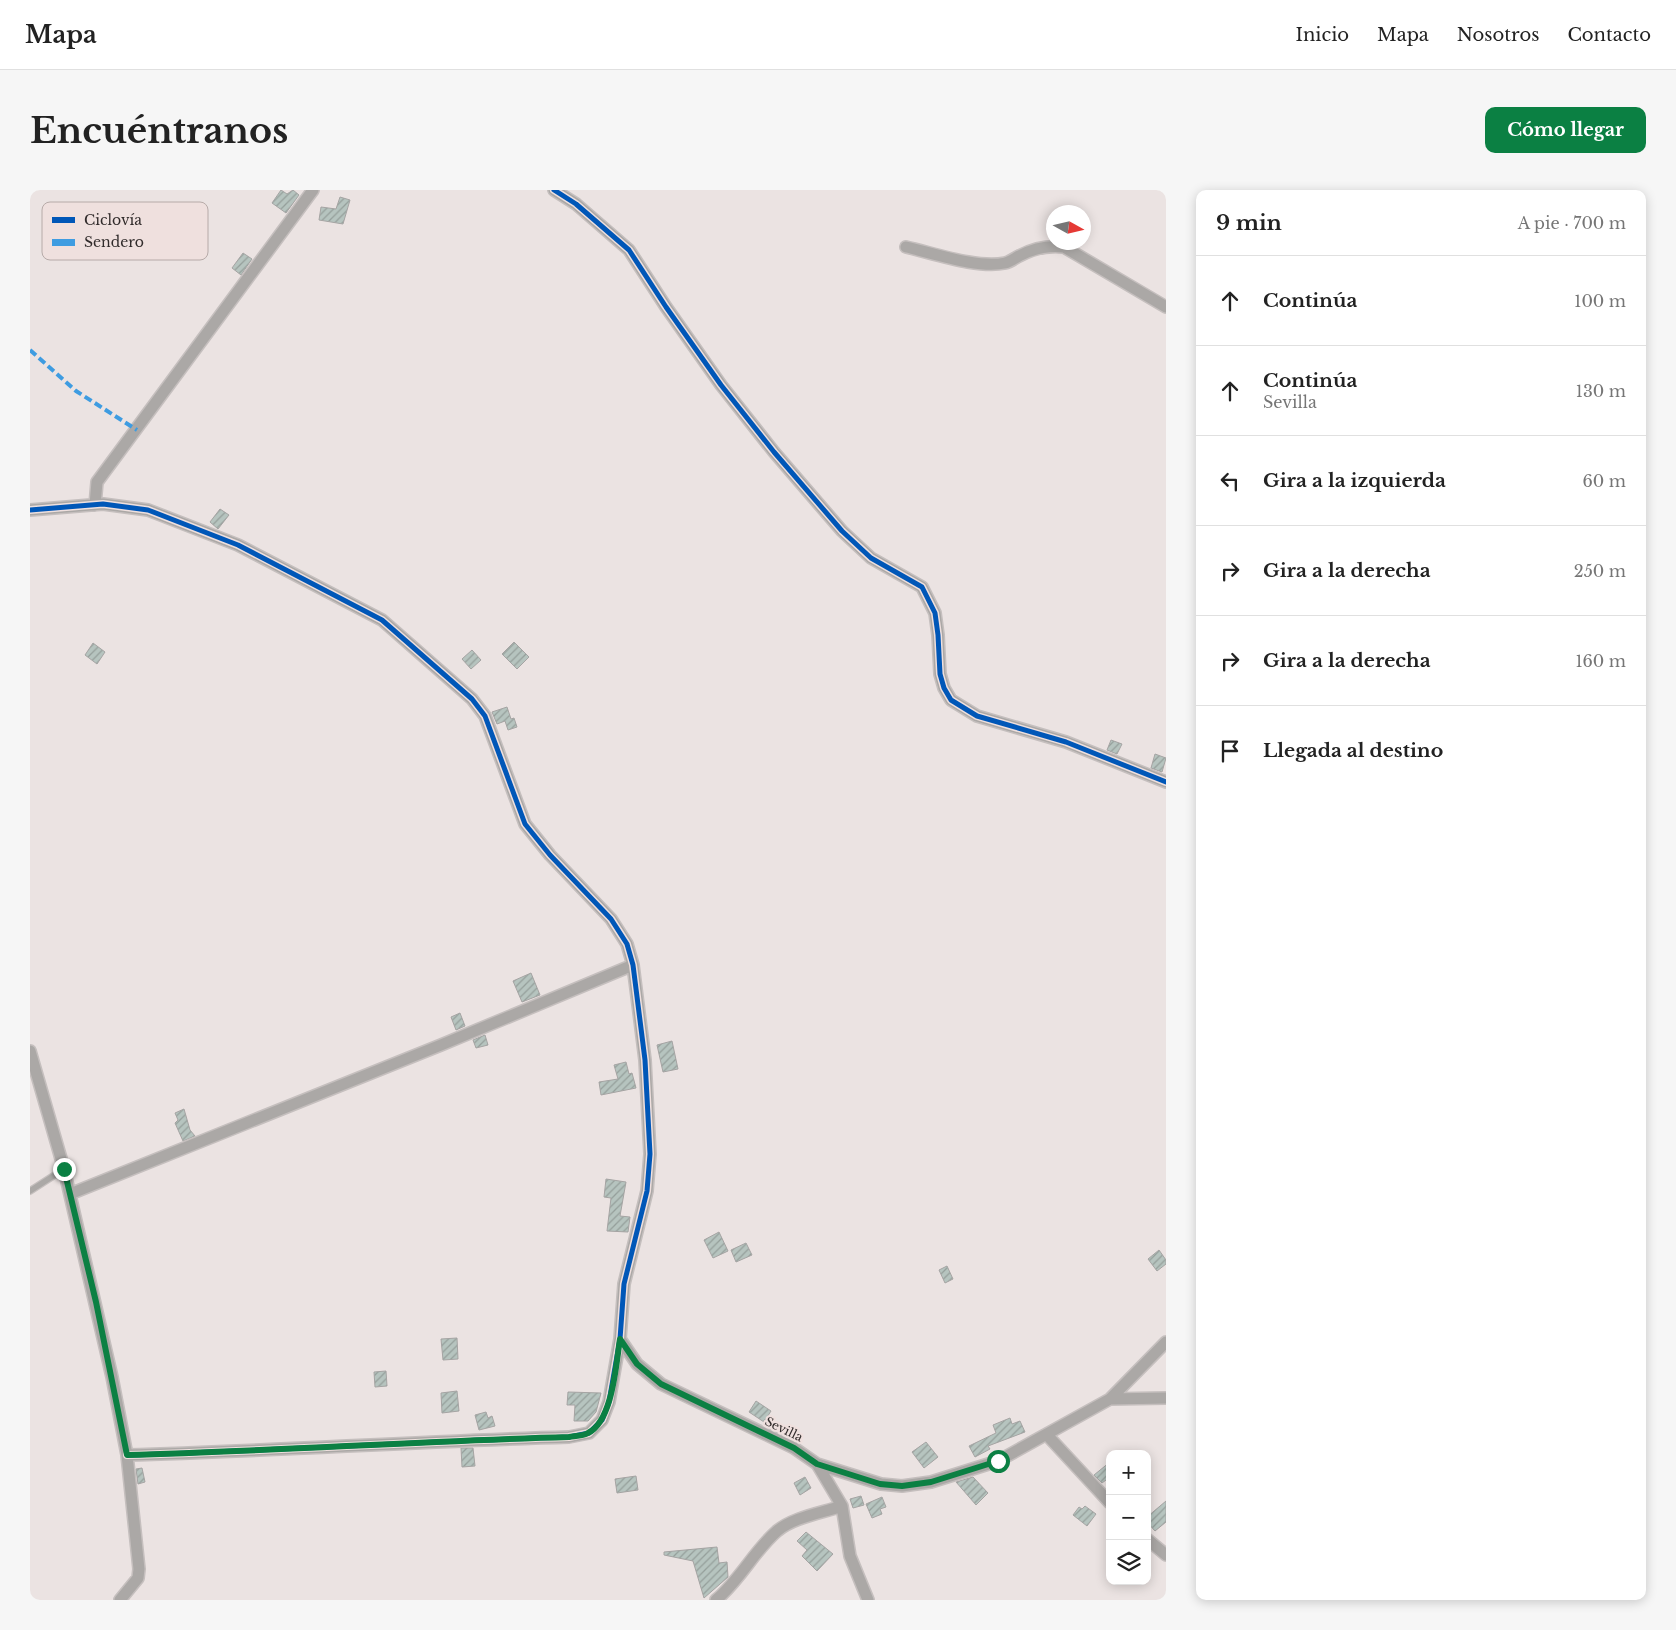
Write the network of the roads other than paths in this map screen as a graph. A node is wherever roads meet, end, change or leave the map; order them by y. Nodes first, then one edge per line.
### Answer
1 (313, 190) edge
2 (554, 190) edge
3 (906, 247) dead end
4 (1166, 307) edge
5 (95, 505) junction
6 (30, 510) edge
7 (1166, 782) edge
8 (633, 965) junction
9 (30, 1051) edge
10 (64, 1169) junction
11 (30, 1191) edge
12 (70, 1194) junction
13 (620, 1339) junction
14 (1166, 1342) edge
15 (1166, 1398) edge
16 (1110, 1399) junction
17 (1047, 1435) junction
18 (127, 1455) junction
19 (817, 1464) junction
20 (1106, 1498) edge
21 (842, 1506) junction
22 (1148, 1540) edge
23 (1166, 1555) edge
24 (120, 1600) edge
25 (716, 1600) edge
26 (868, 1600) edge

1 - 5 street
2 - 7 street
3 - 4 street
5 - 6 street
5 - 8 street
8 - 12 street
8 - 13 street
9 - 10 street
10 - 11 lane
10 - 12 street
12 - 18 street
13 - 18 street
13 - 19 street, Sevilla
14 - 16 street
15 - 16 street
16 - 17 street
17 - 19 street
17 - 20 street
18 - 24 street
19 - 21 street, Sevilla
21 - 25 street
21 - 26 street, Sevilla
22 - 23 street

